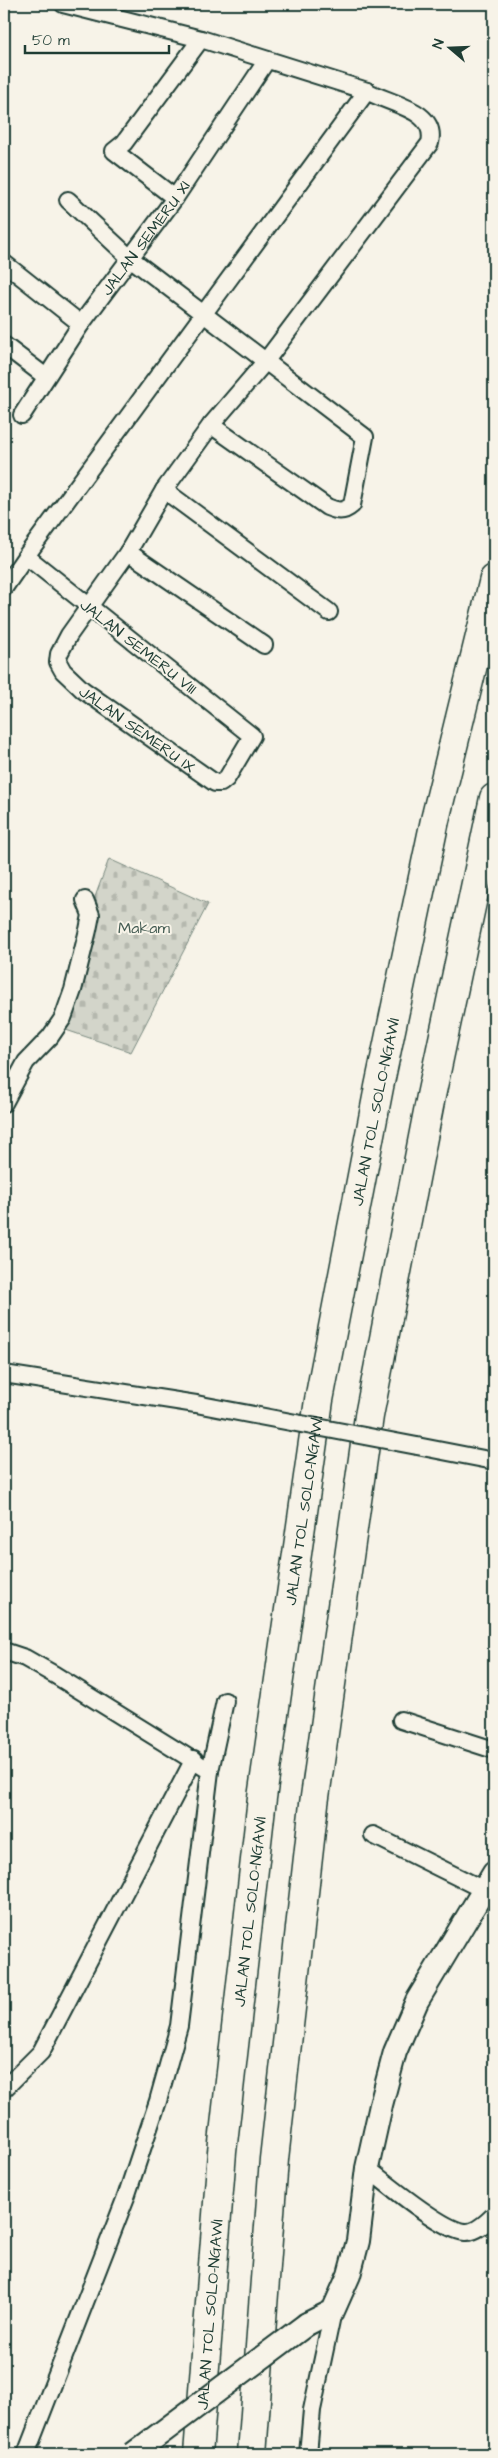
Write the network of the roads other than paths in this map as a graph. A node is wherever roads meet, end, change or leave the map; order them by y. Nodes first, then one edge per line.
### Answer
1 (63, 4) edge
2 (201, 39) junction
3 (268, 60) junction
4 (367, 90) junction
5 (174, 198) junction
6 (68, 200) dead end
7 (130, 258) junction
8 (4, 263) edge
9 (202, 315) junction
10 (81, 324) junction
11 (4, 345) edge
12 (265, 362) junction
13 (46, 377) junction
14 (22, 415) dead end
15 (211, 425) junction
16 (164, 490) junction
17 (128, 552) junction
18 (26, 556) junction
19 (494, 579) edge
20 (4, 588) edge
21 (89, 607) junction
22 (329, 612) dead end
23 (264, 645) dead end
24 (206, 777) joint
25 (494, 798) edge
26 (85, 900) dead end
27 (4, 1102) edge
28 (4, 1374) edge
29 (494, 1461) edge
30 (4, 1651) edge
31 (225, 1701) dead end
32 (401, 1720) dead end
33 (494, 1750) edge
34 (194, 1759) junction
35 (210, 1771) junction
36 (373, 1835) dead end
37 (491, 1885) edge
38 (4, 2089) edge
39 (367, 2168) junction
40 (494, 2215) edge
41 (334, 2311) junction
42 (26, 2454) edge
43 (132, 2454) edge
44 (198, 2454) edge
45 (252, 2454) edge
46 (308, 2454) edge

1 - 2 street
2 - 3 street
2 - 5 street
3 - 4 street
3 - 5 street, JALAN SEMERU XI
4 - 9 street
4 - 12 street
5 - 7 street, JALAN SEMERU XI
6 - 7 street
7 - 9 street
7 - 10 street, JALAN SEMERU XI
8 - 10 street
9 - 12 street
9 - 18 street
10 - 13 street, JALAN SEMERU XI
11 - 13 street
12 - 15 street
12 - 15 street
13 - 14 street, JALAN SEMERU XI
15 - 16 street
16 - 17 street
16 - 22 street
17 - 21 street
17 - 23 street
18 - 20 street
18 - 21 street, JALAN SEMERU VIII
19 - 44 highway, JALAN TOL SOLO–NGAWI
21 - 24 street, JALAN SEMERU IX
21 - 24 street, JALAN SEMERU VIII
25 - 45 highway
26 - 27 street
28 - 29 street, bridge
30 - 34 street
31 - 35 street
32 - 33 street
34 - 35 street
34 - 38 street
35 - 42 street
36 - 37 street
37 - 39 street
39 - 40 street
39 - 41 street
41 - 43 street, bridge
41 - 46 street

